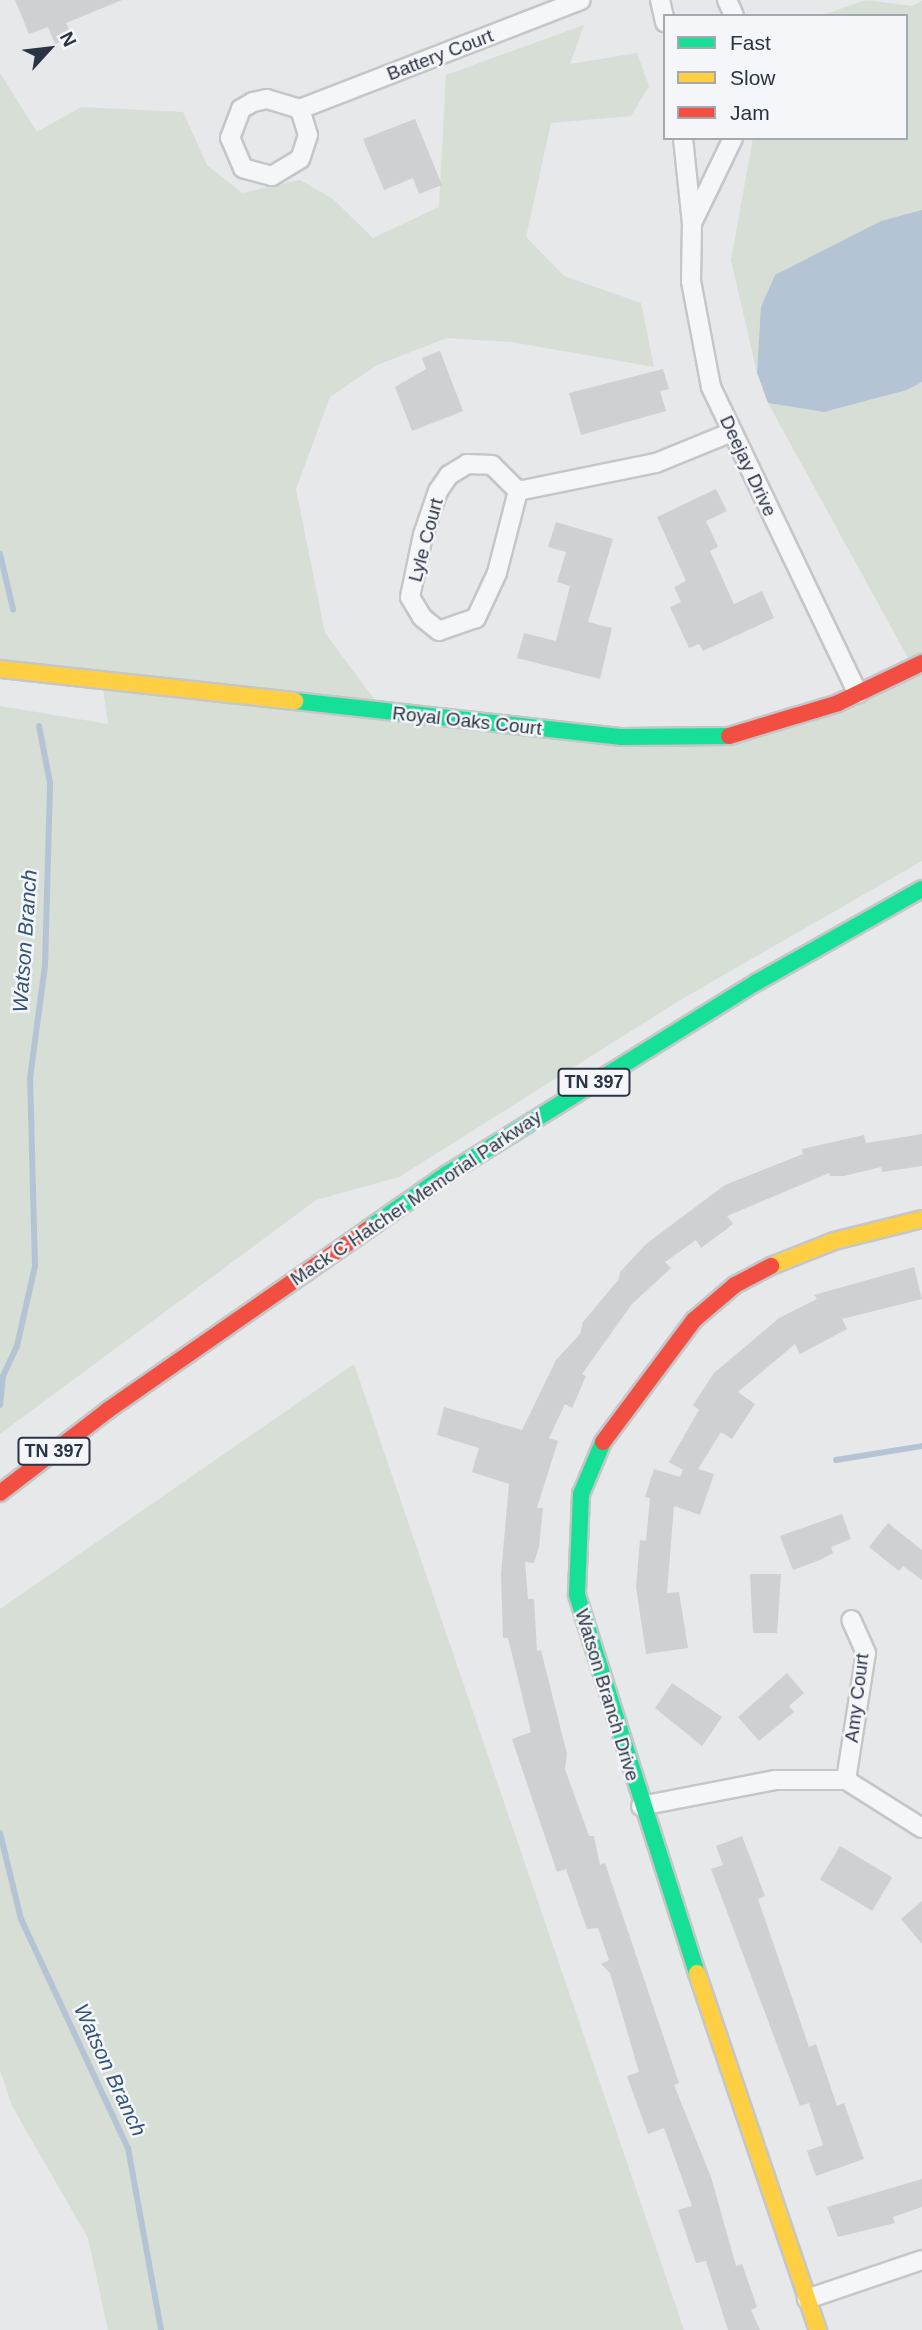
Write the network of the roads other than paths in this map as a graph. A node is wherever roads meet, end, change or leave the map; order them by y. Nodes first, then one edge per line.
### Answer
1 (581, 0) edge
2 (300, 109) junction
3 (683, 140) edge
4 (732, 140) edge
5 (692, 223) junction
6 (732, 432) junction
7 (518, 491) junction
8 (922, 663) edge
9 (0, 669) edge
10 (858, 694) junction
11 (922, 889) edge
12 (922, 1219) edge
13 (0, 1493) edge
14 (851, 1620) dead end
15 (846, 1780) junction
16 (641, 1806) junction
17 (922, 1828) edge
18 (922, 2260) edge
19 (807, 2299) junction
20 (818, 2330) edge

1 - 2 street, Battery Court
2 - 2 street
3 - 5 street, Deejay Drive
4 - 5 street, Deejay Drive
5 - 6 street, Deejay Drive
6 - 7 street
6 - 10 street, Deejay Drive
7 - 7 street, Lyle Court
8 - 10 street, Royal Oaks Court
9 - 10 street, Royal Oaks Court
11 - 13 street, Mack C Hatcher Memorial Parkway / TN 397
12 - 16 street, Watson Branch Drive
14 - 15 street, Amy Court
15 - 16 street
15 - 17 street
16 - 19 street, Watson Branch Drive
18 - 19 street
19 - 20 street, Watson Branch Drive

